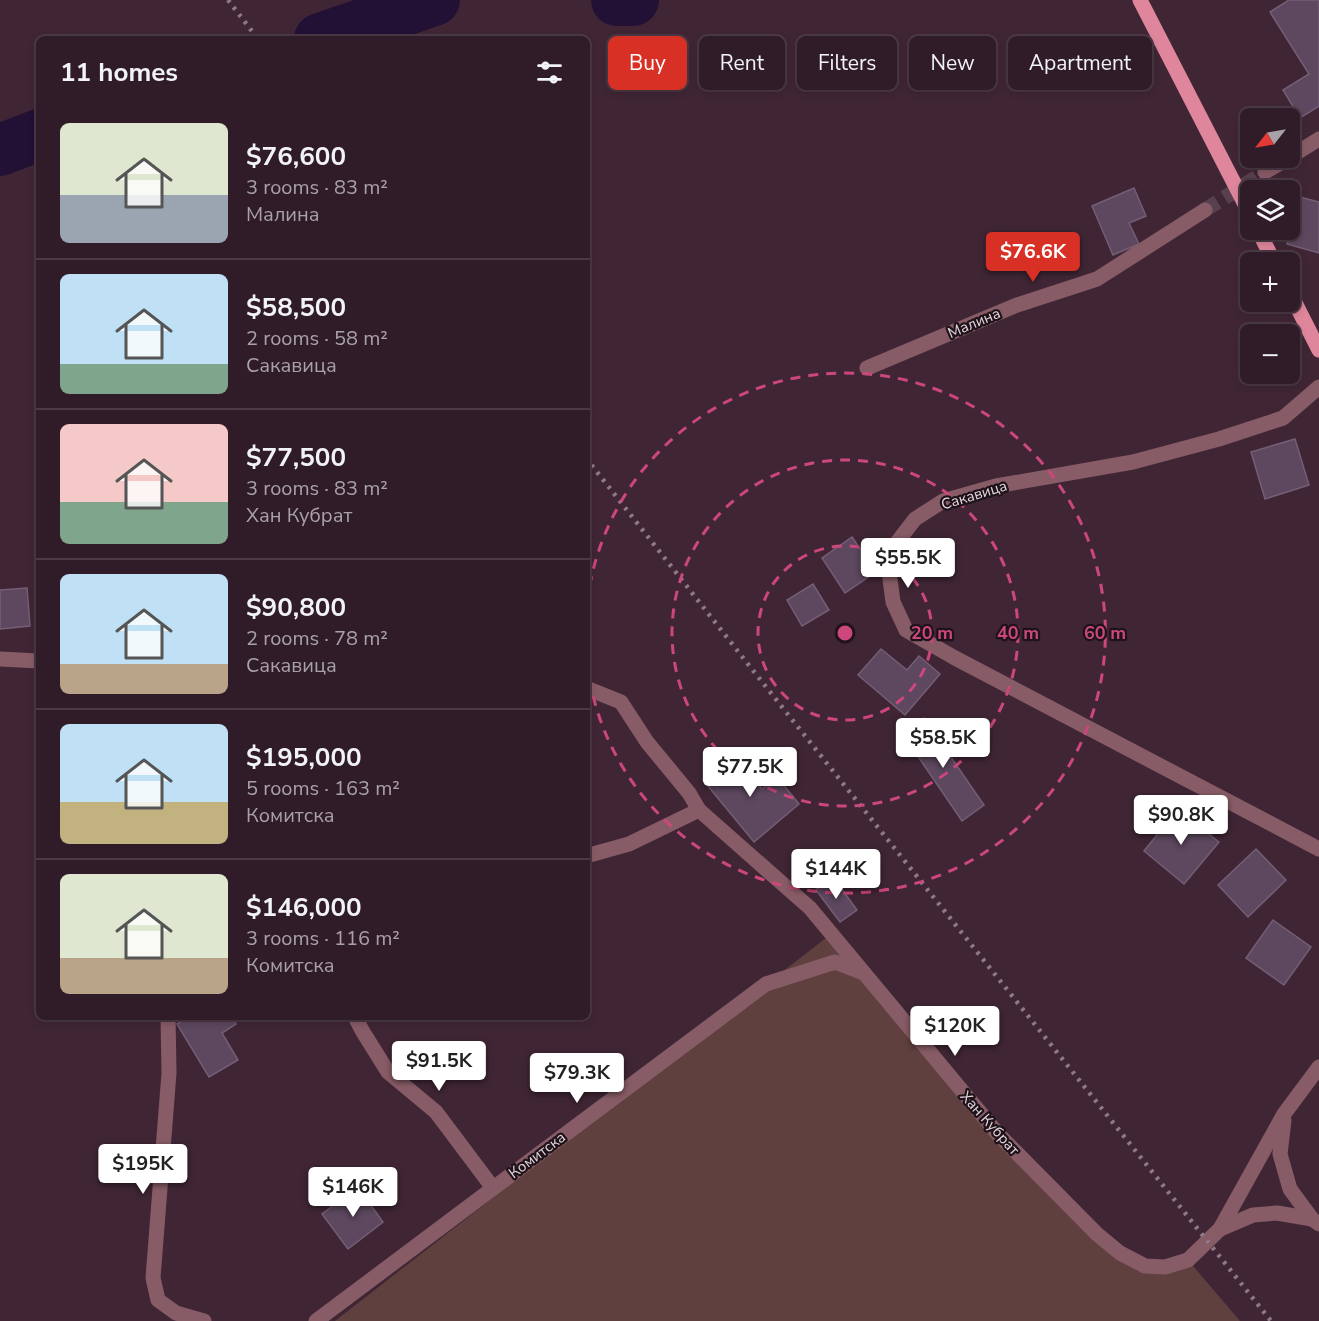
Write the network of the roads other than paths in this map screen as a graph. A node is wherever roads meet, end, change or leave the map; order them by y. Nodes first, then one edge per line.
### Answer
1 (1140, 0) edge
2 (1319, 139) edge
3 (1300, 150) edge
4 (1271, 168) edge
5 (1265, 172) tunnel mouth
6 (1240, 194) edge
7 (1205, 210) tunnel mouth
8 (1300, 312) edge
9 (1319, 350) edge
10 (867, 368) dead end
11 (1319, 387) edge
12 (0, 659) edge
13 (36, 661) edge
14 (590, 690) edge
15 (699, 810) junction
16 (1319, 849) edge
17 (590, 855) edge
18 (861, 972) junction
19 (168, 1020) edge
20 (357, 1020) edge
21 (1319, 1066) edge
22 (1284, 1114) junction
23 (493, 1188) junction
24 (1316, 1221) edge
25 (1221, 1229) junction
26 (204, 1321) edge
27 (316, 1321) edge

1 - 6 main road
2 - 3 street
4 - 5 street
7 - 10 street, Малина
8 - 9 main road
11 - 16 street, Сакавица
12 - 13 street
14 - 15 street, Хан Кубрат
15 - 17 street
15 - 18 street, Хан Кубрат
18 - 23 street, Комитска
18 - 25 street, Хан Кубрат
19 - 26 street
20 - 23 street
21 - 22 street, Хан Кубрат
22 - 24 street
22 - 25 street, Хан Кубрат
23 - 27 street, Комитска
24 - 25 street

